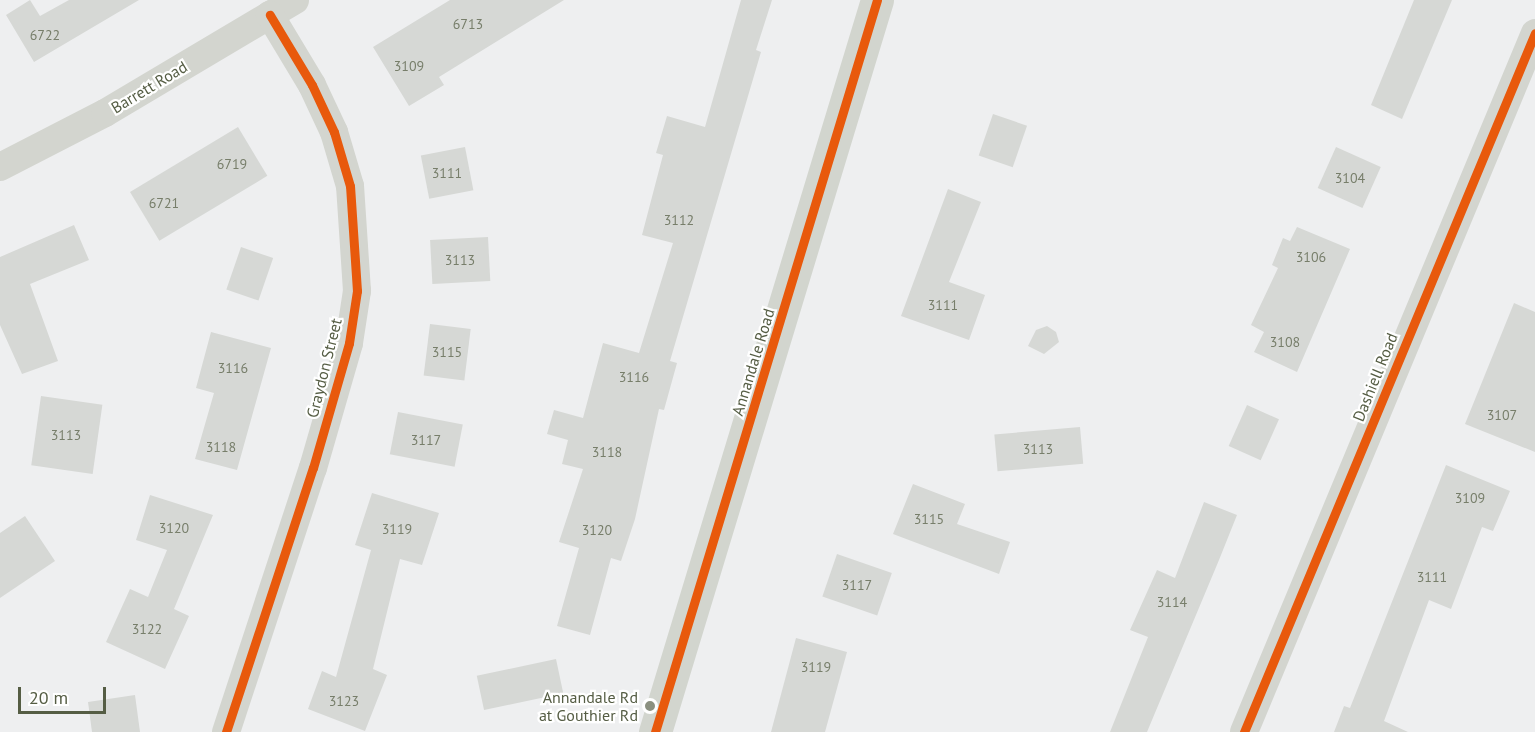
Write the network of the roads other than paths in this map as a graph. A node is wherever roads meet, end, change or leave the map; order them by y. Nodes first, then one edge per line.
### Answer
1 (295, 0) edge
2 (877, 0) edge
3 (270, 15) junction
4 (1535, 33) edge
5 (0, 167) edge
6 (226, 732) edge
7 (655, 732) edge
8 (1244, 732) edge

1 - 3 street, Barrett Road
2 - 7 main road, Annandale Road
3 - 5 street, Barrett Road
3 - 6 street, Graydon Street
4 - 8 street, Dashiell Road

